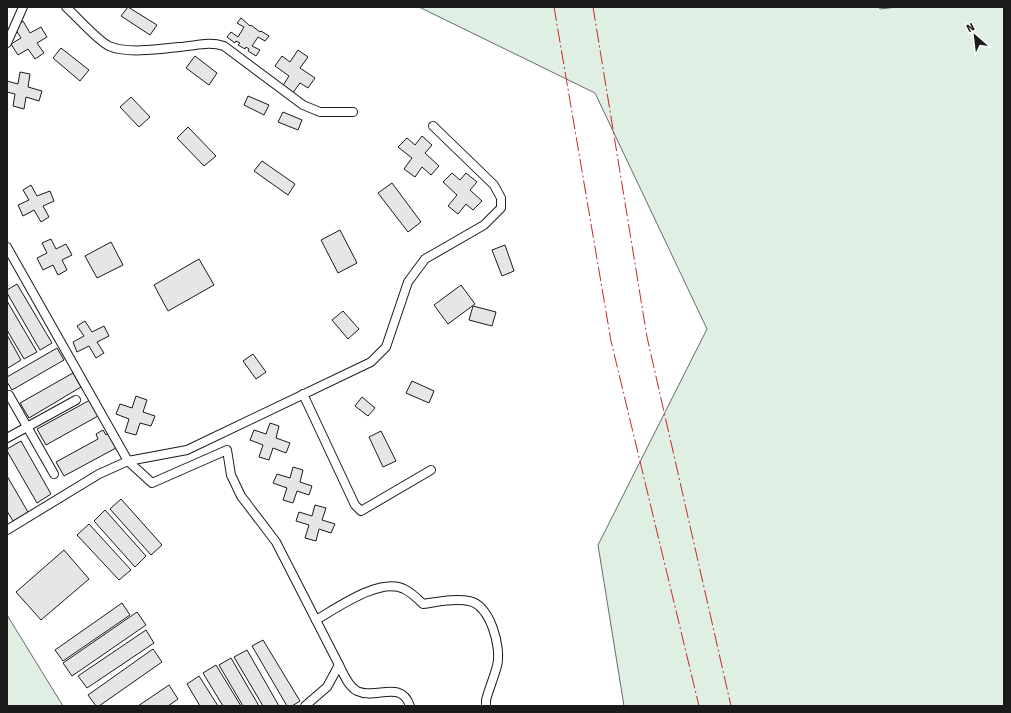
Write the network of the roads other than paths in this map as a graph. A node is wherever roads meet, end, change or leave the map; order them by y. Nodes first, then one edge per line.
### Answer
1 (23, 7) edge
2 (66, 7) edge
3 (7, 43) edge
4 (353, 112) dead end
5 (433, 126) dead end
6 (7, 247) edge
7 (303, 394) junction
8 (10, 395) dead end
9 (76, 400) dead end
10 (28, 426) junction
11 (7, 438) edge
12 (128, 461) junction
13 (431, 470) dead end
14 (54, 474) dead end
15 (7, 530) edge
16 (316, 620) junction
17 (339, 665) junction
18 (305, 706) edge
19 (410, 706) edge
20 (486, 706) edge

1 - 3 street
2 - 4 street
5 - 7 street
6 - 12 street
7 - 12 street
7 - 13 street
8 - 10 street
9 - 10 street
10 - 11 street
10 - 14 street
12 - 15 street
12 - 16 street
16 - 17 street
16 - 20 street
17 - 18 street
17 - 19 street

